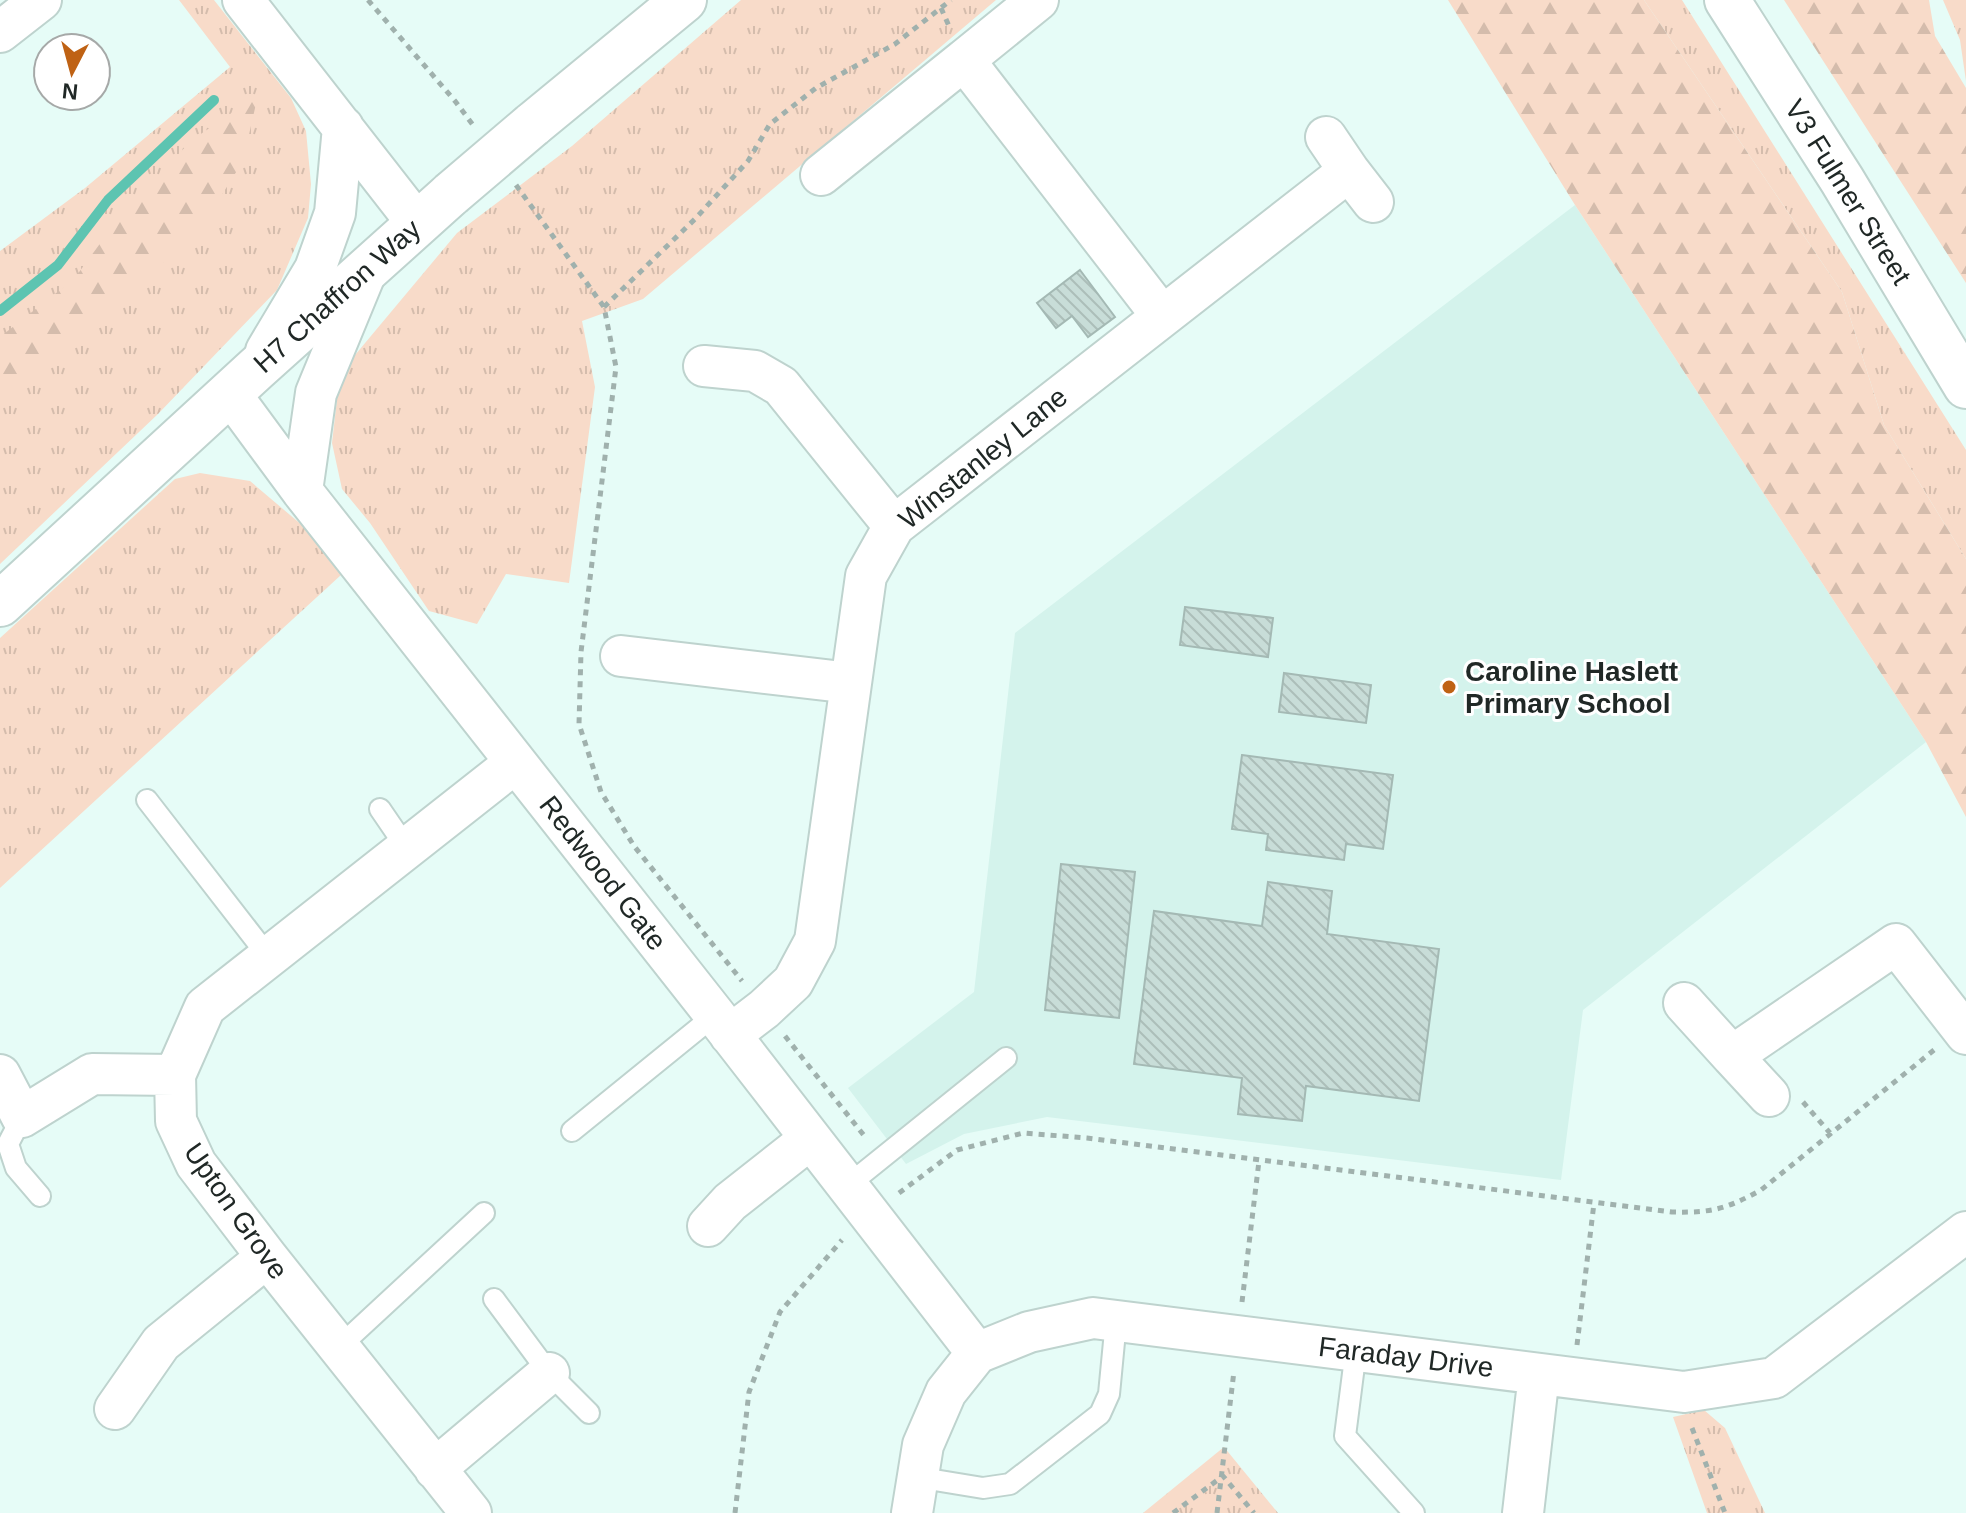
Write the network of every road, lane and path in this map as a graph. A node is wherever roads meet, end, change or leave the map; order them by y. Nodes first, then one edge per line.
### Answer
1 (41, 0) edge
2 (243, 0) edge
3 (684, 0) edge
4 (951, 0) edge
5 (1038, 0) edge
6 (1727, 0) edge
7 (0, 32) edge
8 (964, 60) junction
9 (343, 127) junction
10 (1326, 137) dead end
11 (821, 175) dead end
12 (417, 223) junction
13 (368, 267) junction
14 (1162, 316) junction
15 (704, 366) dead end
16 (243, 380) junction
17 (1966, 386) edge
18 (302, 491) junction
19 (894, 526) junction
20 (0, 604) edge
21 (621, 656) dead end
22 (851, 683) junction
23 (515, 763) junction
24 (147, 800) dead end
25 (380, 809) dead end
26 (406, 847) junction
27 (268, 956) junction
28 (1684, 1003) dead end
29 (764, 1009) junction
30 (722, 1025) junction
31 (1963, 1031) edge
32 (1732, 1056) junction
33 (1006, 1058) dead end
34 (0, 1075) edge
35 (175, 1075) junction
36 (1769, 1096) dead end
37 (22, 1117) junction
38 (572, 1131) dead end
39 (810, 1139) junction
40 (882, 1158) junction
41 (1259, 1161) junction
42 (905, 1188) junction
43 (40, 1196) dead end
44 (859, 1201) junction
45 (1594, 1203) junction
46 (484, 1213) dead end
47 (708, 1226) dead end
48 (1966, 1232) edge
49 (267, 1257) junction
50 (494, 1299) dead end
51 (1116, 1321) junction
52 (1238, 1337) junction
53 (338, 1348) junction
54 (1356, 1350) junction
55 (977, 1353) junction
56 (549, 1373) junction
57 (1556, 1376) junction
58 (1684, 1392) junction
59 (115, 1409) dead end
60 (589, 1413) dead end
61 (435, 1469) junction
62 (1223, 1476) junction
63 (914, 1495) edge
64 (471, 1513) edge
65 (735, 1513) edge
66 (1173, 1513) edge
67 (1217, 1513) edge
68 (1254, 1513) edge
69 (1414, 1513) edge
70 (1523, 1513) edge
71 (1725, 1513) edge

1 - 7 street
2 - 9 street
3 - 12 street, H7 Chaffron Way, bridge
4 - 29 path
5 - 8 street
6 - 17 street, V3 Fulmer Street
8 - 11 street
8 - 14 street
9 - 12 street
9 - 16 street
10 - 14 street, Winstanley Lane
12 - 13 street, H7 Chaffron Way
13 - 16 street, H7 Chaffron Way
13 - 18 street
14 - 19 street, Winstanley Lane
15 - 19 street
16 - 18 street, Redwood Gate
16 - 20 street, H7 Chaffron Way
18 - 23 street, Redwood Gate
19 - 22 street, Winstanley Lane
21 - 22 street
22 - 29 street, Winstanley Lane
23 - 26 street, Upton Grove
23 - 30 street, Redwood Gate
24 - 27 lane
25 - 26 lane
26 - 27 street, Upton Grove
27 - 35 street, Upton Grove
28 - 32 street
29 - 30 street, Winstanley Lane
29 - 40 path
30 - 38 lane
30 - 39 street, Redwood Gate
31 - 32 street
31 - 45 path
32 - 36 street
33 - 40 lane
34 - 37 street
35 - 37 street
35 - 49 street, Upton Grove
37 - 43 lane
39 - 44 street, Redwood Gate
39 - 47 street
40 - 42 path
40 - 44 lane
41 - 42 path
41 - 45 path
41 - 52 path
42 - 44 path
44 - 55 street, Redwood Gate
44 - 65 path
45 - 57 path
46 - 53 lane
48 - 58 street, Faraday Drive
49 - 53 street, Upton Grove
49 - 59 street
50 - 56 lane
51 - 52 street, Faraday Drive
51 - 55 street, Faraday Drive
51 - 63 lane
52 - 54 street, Faraday Drive
52 - 62 path
53 - 61 street, Upton Grove
54 - 57 street, Faraday Drive
54 - 69 lane
55 - 63 street, Faraday Drive
56 - 60 lane
56 - 61 street
57 - 58 street, Faraday Drive
57 - 70 street
58 - 71 path
61 - 64 street, Upton Grove
62 - 66 path
62 - 67 path
62 - 68 path

